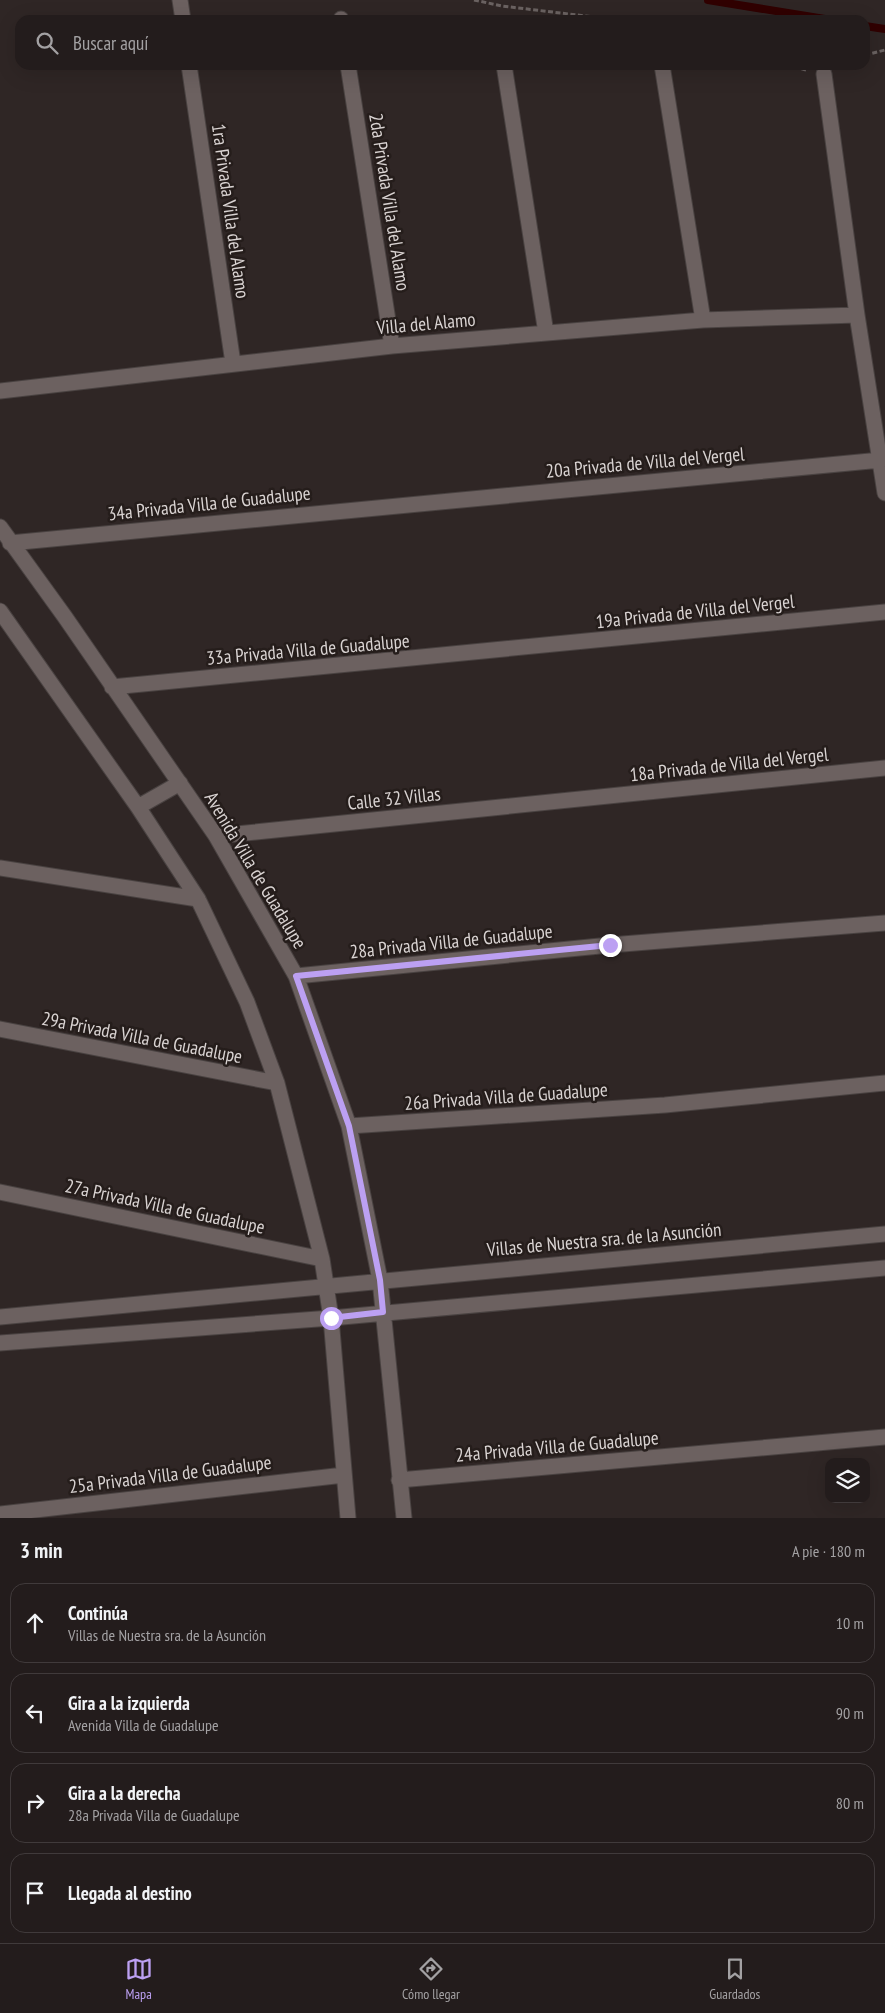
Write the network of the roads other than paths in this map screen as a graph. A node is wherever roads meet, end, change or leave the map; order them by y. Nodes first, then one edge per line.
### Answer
1 (180, 0) edge
2 (182, 15) edge
3 (190, 70) edge
4 (349, 70) edge
5 (505, 70) edge
6 (663, 70) edge
7 (824, 74) dead end
8 (857, 315) junction
9 (703, 320) junction
10 (546, 333) junction
11 (392, 346) junction
12 (233, 363) junction
13 (0, 391) edge
14 (881, 460) junction
15 (885, 494) edge
16 (412, 503) joint
17 (0, 527) edge
18 (10, 543) junction
19 (0, 611) edge
20 (885, 612) edge
21 (508, 650) joint
22 (112, 687) junction
23 (885, 768) edge
24 (180, 783) junction
25 (576, 800) joint
26 (138, 807) junction
27 (216, 836) junction
28 (0, 868) edge
29 (198, 899) junction
30 (885, 924) edge
31 (296, 976) junction
32 (0, 1029) edge
33 (277, 1083) junction
34 (885, 1083) edge
35 (349, 1126) junction
36 (0, 1192) edge
37 (885, 1234) edge
38 (322, 1259) junction
39 (885, 1268) edge
40 (380, 1280) junction
41 (327, 1287) junction
42 (383, 1312) junction
43 (0, 1317) edge
44 (331, 1318) junction
45 (0, 1343) edge
46 (885, 1437) edge
47 (344, 1475) junction
48 (400, 1480) junction
49 (0, 1514) edge
50 (348, 1518) edge
51 (404, 1518) edge

1 - 2 street
3 - 12 street, 1ra Privada Villa del Alamo
4 - 11 street, 2da Privada Villa del Alamo
5 - 10 street
6 - 9 street
7 - 8 street
8 - 9 street, Villa del Alamo
8 - 14 street
9 - 10 street, Villa del Alamo
10 - 11 street, Villa del Alamo
11 - 12 street, Villa del Alamo
12 - 13 street, Villa del Alamo
14 - 15 street
14 - 16 street, 20a Privada de Villa del Vergel
16 - 18 street, 34a Privada Villa de Guadalupe
17 - 18 street, Avenida Villa de Guadalupe
18 - 22 street, Avenida Villa de Guadalupe
19 - 26 street
20 - 21 street, 19a Privada de Villa del Vergel
21 - 22 street, 33a Privada Villa de Guadalupe
22 - 24 street, Avenida Villa de Guadalupe
23 - 25 street, 18a Privada de Villa del Vergel
24 - 26 street
24 - 27 street, Avenida Villa de Guadalupe
25 - 27 street, Calle 32 Villas
26 - 29 street
27 - 31 street, Avenida Villa de Guadalupe
28 - 29 street
29 - 33 street
30 - 31 street, 28a Privada Villa de Guadalupe
31 - 35 street, Avenida Villa de Guadalupe
32 - 33 street, 29a Privada Villa de Guadalupe
33 - 38 street
34 - 35 street, 26a Privada Villa de Guadalupe
35 - 40 street, Avenida Villa de Guadalupe
36 - 38 street, 27a Privada Villa de Guadalupe
37 - 40 street, Villas de Nuestra sra. de la Asunción
38 - 41 street
39 - 42 street
40 - 41 street, Villas de Nuestra sra. de la Asunción
40 - 42 street, Avenida Villa de Guadalupe
41 - 43 street, Villas de Nuestra sra. de la Asunción
41 - 44 street
42 - 44 street
42 - 48 street, Avenida Villa de Guadalupe
44 - 45 street
44 - 47 street
46 - 48 street, 24a Privada Villa de Guadalupe
47 - 49 street, 25a Privada Villa de Guadalupe
47 - 50 street
48 - 51 street, Avenida Villa de Guadalupe

